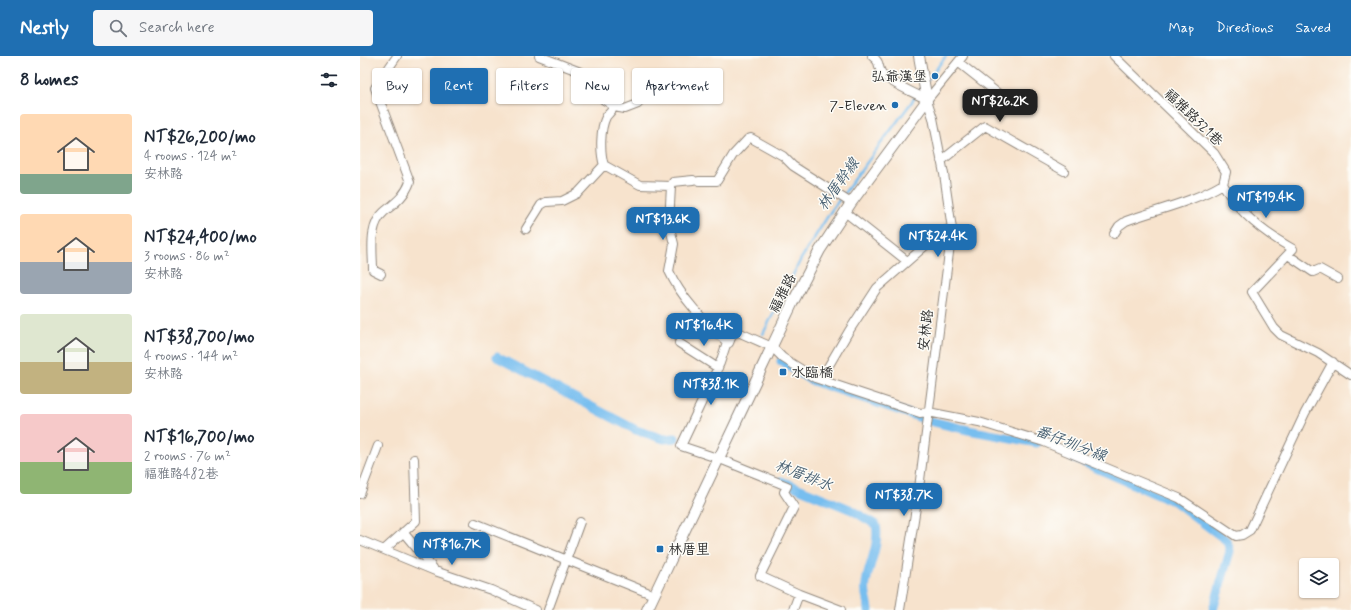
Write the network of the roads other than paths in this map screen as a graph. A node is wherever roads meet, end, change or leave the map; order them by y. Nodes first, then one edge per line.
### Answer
1 (397, 56) edge
2 (539, 56) edge
3 (872, 56) edge
4 (919, 56) edge
5 (1114, 56) edge
6 (960, 59) edge
7 (925, 96) junction
8 (1005, 99) dead end
9 (638, 104) dead end
10 (614, 107) junction
11 (941, 161) junction
12 (604, 165) junction
13 (1064, 171) dead end
14 (1224, 184) junction
15 (671, 186) junction
16 (849, 201) junction
17 (845, 212) junction
18 (526, 229) dead end
19 (952, 229) junction
20 (1114, 234) dead end
21 (1288, 255) junction
22 (907, 261) junction
23 (381, 274) dead end
24 (1338, 279) dead end
25 (727, 342) junction
26 (679, 343) dead end
27 (772, 347) junction
28 (1333, 362) junction
29 (718, 368) junction
30 (1351, 375) edge
31 (822, 380) junction
32 (928, 414) junction
33 (378, 446) dead end
34 (414, 459) dead end
35 (720, 459) junction
36 (360, 494) edge
37 (580, 522) dead end
38 (474, 524) dead end
39 (403, 532) junction
40 (360, 540) edge
41 (385, 549) junction
42 (566, 559) junction
43 (435, 571) junction
44 (799, 594) junction
45 (654, 595) junction
46 (536, 610) edge
47 (548, 610) edge
48 (647, 610) edge
49 (793, 610) edge
50 (841, 610) edge
51 (900, 610) edge

1 - 23 street
2 - 10 street
3 - 7 street
4 - 7 main road, 安林路
5 - 14 street, 福雅路321巷
6 - 7 street, 福雅路
6 - 8 street
7 - 11 street, 安林路
7 - 16 main road, 福雅路
9 - 10 street
10 - 12 street
11 - 13 street
11 - 19 street, 安林路
12 - 15 street
12 - 18 street
14 - 20 street
14 - 21 street, 福雅路321巷
15 - 16 street
15 - 25 street
16 - 17 main road, 福雅路
17 - 22 street
17 - 27 main road, 福雅路
19 - 22 street
19 - 32 street, 安林路
21 - 24 street
21 - 28 street
22 - 31 street
25 - 27 street
25 - 29 street
26 - 29 street
27 - 31 street
27 - 35 main road, 福雅路
28 - 30 street
28 - 32 street
29 - 35 street
31 - 32 street
32 - 51 street, 安林路
33 - 36 street
34 - 39 street
35 - 44 street
35 - 45 main road, 福雅路
37 - 42 street
38 - 42 street
39 - 41 street
39 - 43 street
40 - 41 street
41 - 43 street
42 - 45 street
42 - 47 street
43 - 46 street
44 - 49 street
44 - 50 street
45 - 48 main road, 福雅路

